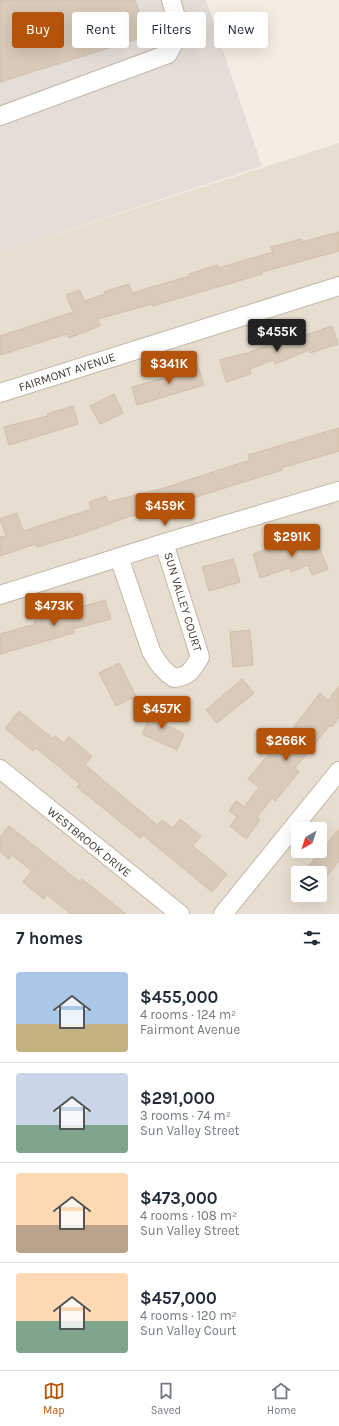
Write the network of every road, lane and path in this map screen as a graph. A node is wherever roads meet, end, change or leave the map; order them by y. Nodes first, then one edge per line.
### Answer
1 (171, 0) edge
2 (0, 116) edge
3 (339, 286) edge
4 (0, 393) edge
5 (339, 491) edge
6 (164, 543) junction
7 (119, 557) junction
8 (0, 595) edge
9 (0, 769) edge
10 (339, 772) edge
11 (180, 914) edge
12 (223, 914) edge

1 - 2 street
3 - 4 street, FAIRMONT AVENUE
5 - 6 street
6 - 7 street
6 - 7 street, SUN VALLEY COURT
7 - 8 street
9 - 11 street, WESTBROOK DRIVE
10 - 12 street

